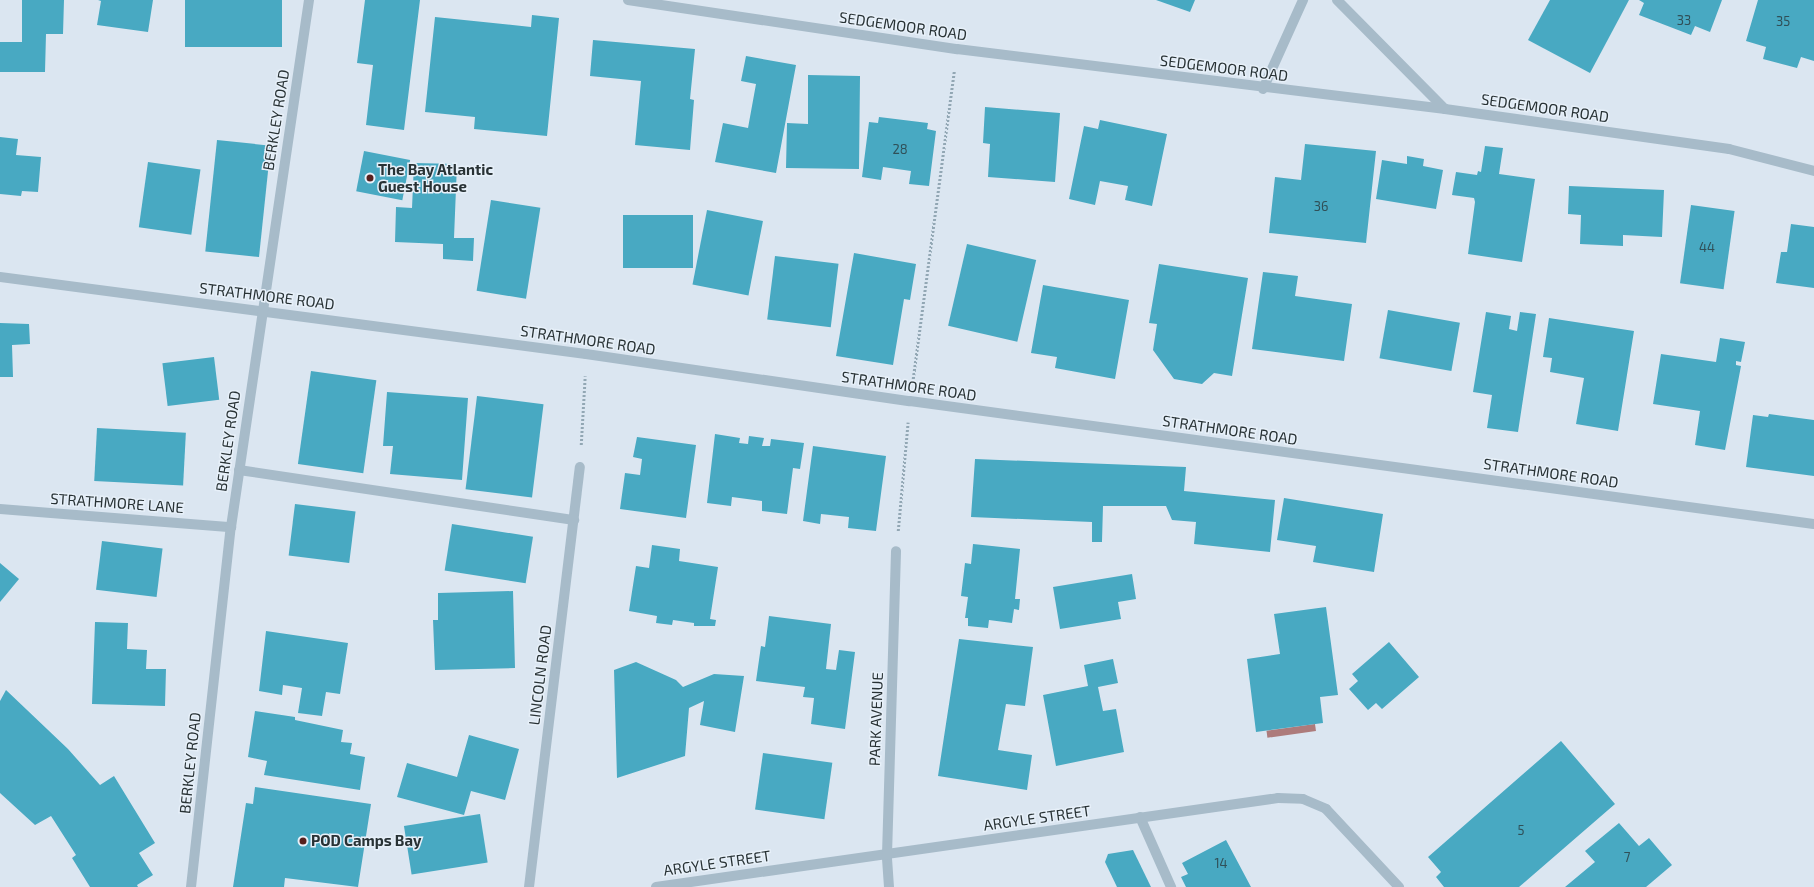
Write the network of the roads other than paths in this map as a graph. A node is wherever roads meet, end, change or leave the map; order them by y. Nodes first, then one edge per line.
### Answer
1 (309, 0) edge
2 (628, 0) edge
3 (1303, 0) edge
4 (1337, 0) edge
5 (1263, 89) junction
6 (1445, 110) junction
7 (1814, 171) edge
8 (0, 277) edge
9 (262, 311) junction
10 (580, 467) road end
11 (239, 470) junction
12 (0, 509) edge
13 (574, 520) junction
14 (1814, 524) edge
15 (231, 527) junction
16 (896, 551) road end
17 (1140, 817) junction
18 (887, 855) junction
19 (1390, 883) edge
20 (191, 887) edge
21 (529, 887) edge
22 (656, 887) edge
23 (889, 887) edge
24 (1172, 887) edge
25 (1399, 887) edge

1 - 9 street, BERKLEY ROAD
2 - 5 street, SEDGEMOOR ROAD
3 - 5 street
4 - 6 street
5 - 6 street, SEDGEMOOR ROAD
6 - 7 street, SEDGEMOOR ROAD
8 - 9 street, STRATHMORE ROAD
9 - 11 street, BERKLEY ROAD
9 - 14 street, STRATHMORE ROAD
10 - 13 street, LINCOLN ROAD
11 - 13 street
11 - 15 street, BERKLEY ROAD
12 - 15 street, STRATHMORE LANE
13 - 21 street, LINCOLN ROAD
15 - 20 street, BERKLEY ROAD
16 - 18 street, PARK AVENUE
17 - 18 street, ARGYLE STREET
17 - 19 street, ARGYLE STREET
17 - 24 street
18 - 22 street, ARGYLE STREET
18 - 23 street, PARK AVENUE
19 - 25 street, ARGYLE STREET

